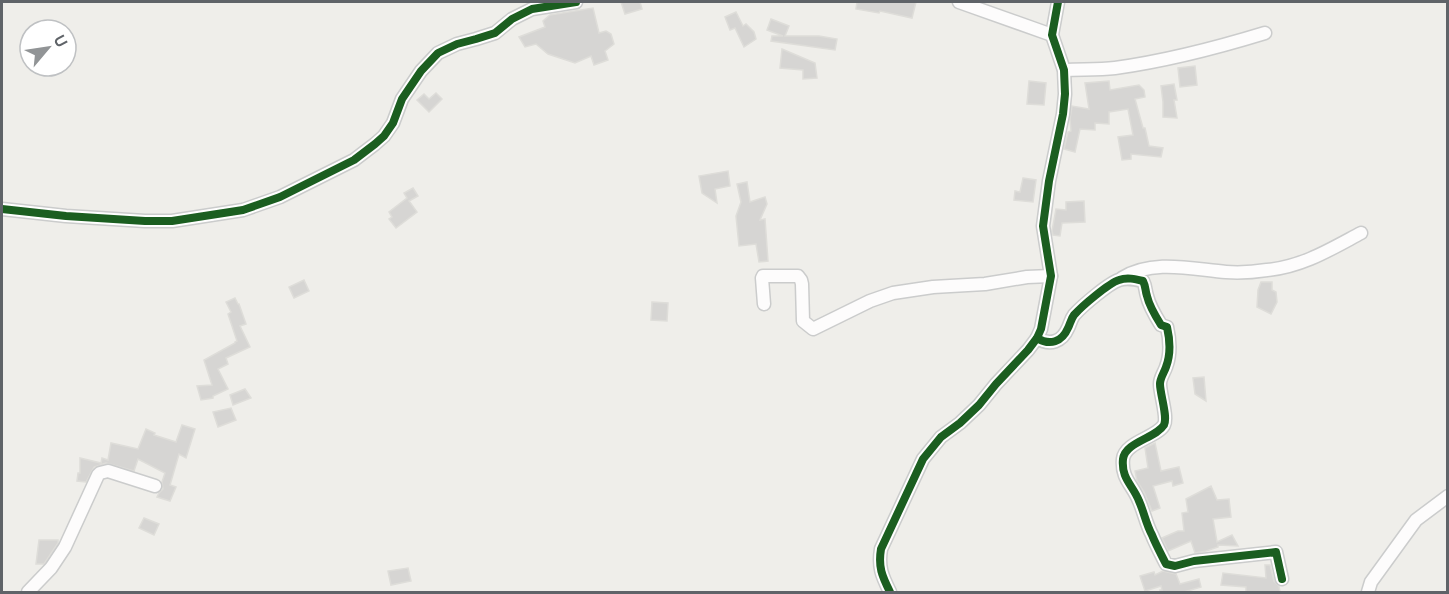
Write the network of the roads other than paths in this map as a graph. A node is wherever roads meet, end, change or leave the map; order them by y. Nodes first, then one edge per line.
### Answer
1 (576, 2) edge
2 (959, 2) edge
3 (1058, 2) edge
4 (1265, 33) dead end
5 (1052, 35) junction
6 (1064, 70) junction
7 (2, 209) edge
8 (1361, 233) dead end
9 (1051, 276) junction
10 (1121, 279) junction
11 (764, 304) dead end
12 (1037, 338) junction
13 (155, 486) dead end
14 (1448, 496) edge
15 (1282, 579) dead end
16 (28, 592) edge
17 (890, 592) edge
18 (1368, 592) edge

1 - 7 street
2 - 5 street
3 - 5 street
4 - 6 street
5 - 6 street
6 - 9 street
8 - 10 street
9 - 11 street
9 - 12 street
10 - 12 street
10 - 15 street
12 - 17 street
13 - 16 street
14 - 18 street

